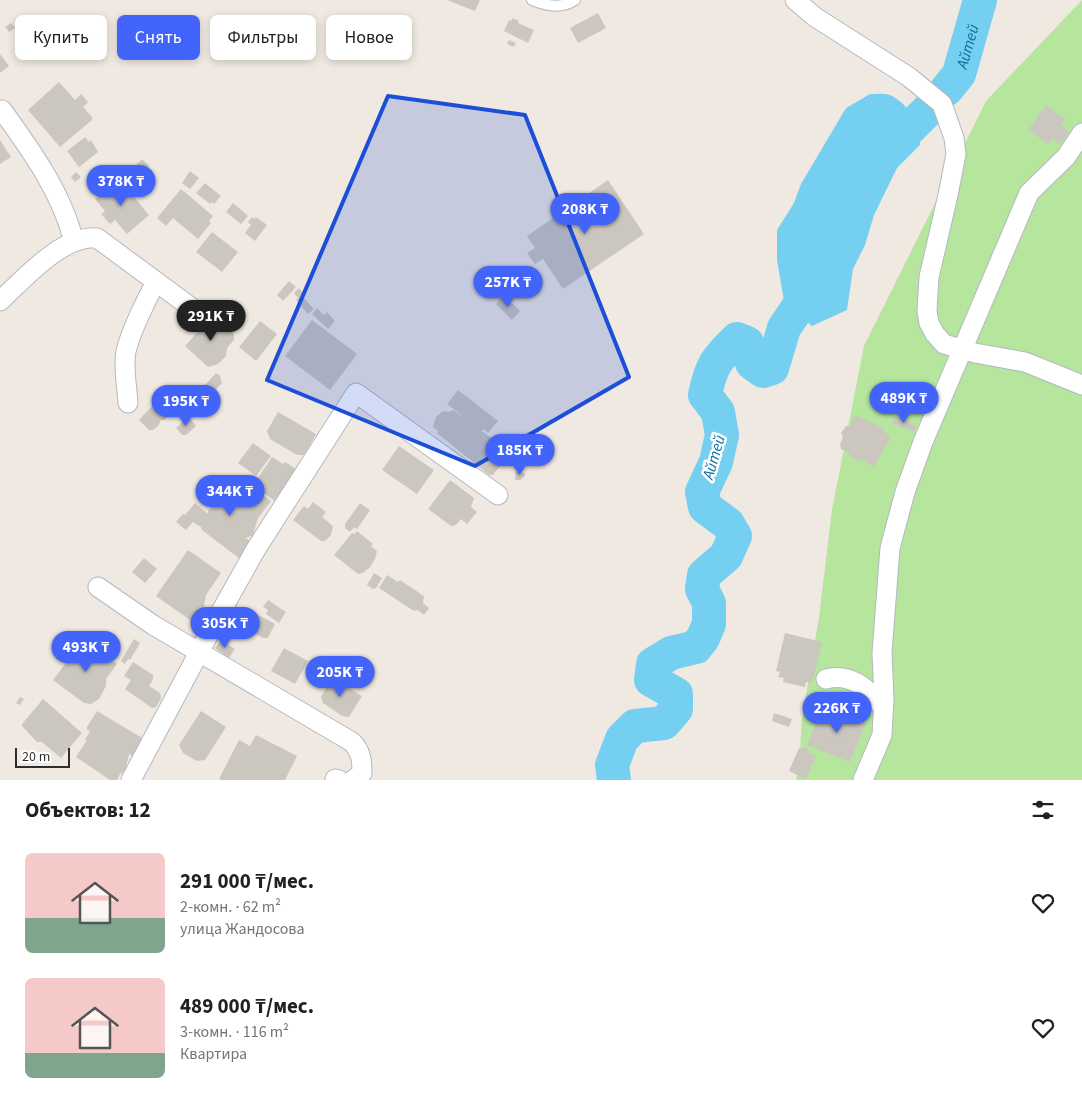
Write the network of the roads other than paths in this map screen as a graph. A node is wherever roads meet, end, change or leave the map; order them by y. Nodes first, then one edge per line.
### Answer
1 (532, 0) edge
2 (575, 0) edge
3 (795, 0) edge
4 (2, 110) dead end
5 (1082, 133) edge
6 (74, 242) junction
7 (156, 282) junction
8 (0, 301) edge
9 (200, 314) dead end
10 (963, 350) junction
11 (1082, 385) edge
12 (128, 403) dead end
13 (498, 494) dead end
14 (98, 587) dead end
15 (200, 651) junction
16 (826, 679) dead end
17 (883, 707) junction
18 (131, 780) edge
19 (343, 780) edge
20 (863, 780) edge

1 - 2 lane
3 - 10 street
4 - 6 street
5 - 10 street
6 - 7 street
6 - 8 street
7 - 9 street
7 - 12 street
10 - 11 street
10 - 17 street
13 - 15 street
14 - 15 street
15 - 18 street
15 - 19 street
16 - 17 street
17 - 20 street

